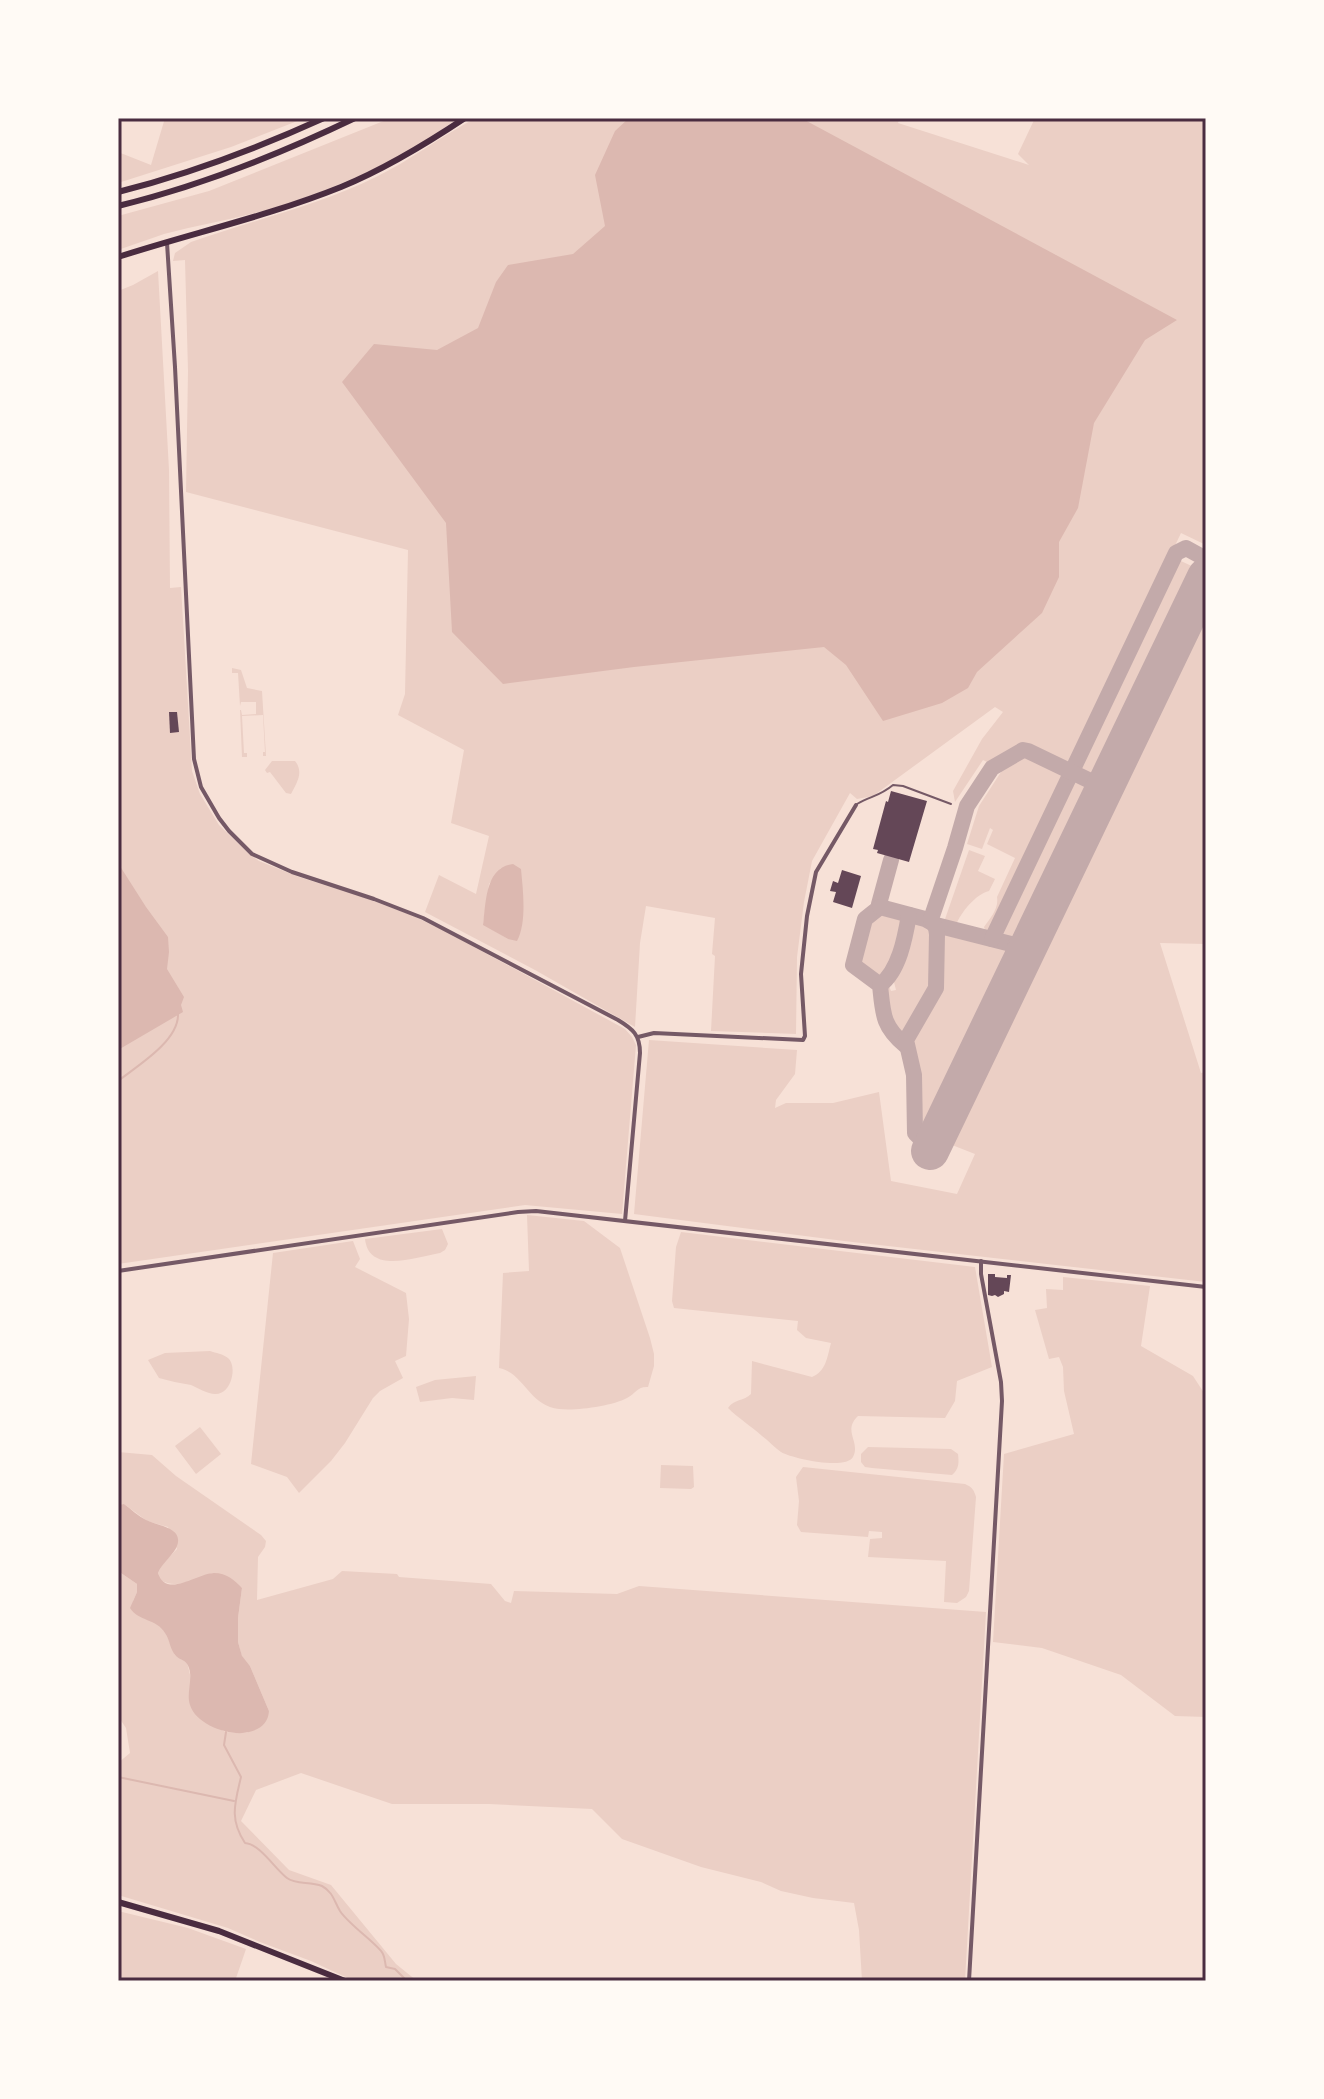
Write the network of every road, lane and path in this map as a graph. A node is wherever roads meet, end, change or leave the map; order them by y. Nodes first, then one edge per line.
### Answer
1 (324, 118) edge
2 (355, 118) edge
3 (465, 118) edge
4 (118, 192) edge
5 (118, 206) edge
6 (167, 243) junction
7 (118, 257) edge
8 (951, 804) dead end
9 (856, 805) joint
10 (638, 1037) junction
11 (625, 1221) junction
12 (981, 1261) junction
13 (118, 1271) edge
14 (1206, 1287) edge
15 (118, 1902) edge
16 (345, 1981) edge
17 (969, 1981) edge

1 - 4 main road
2 - 5 main road
3 - 6 main road
6 - 7 main road
6 - 10 street
8 - 9 lane
9 - 10 street
10 - 11 street
11 - 12 street
11 - 13 street
12 - 14 street
12 - 17 street
15 - 16 main road

